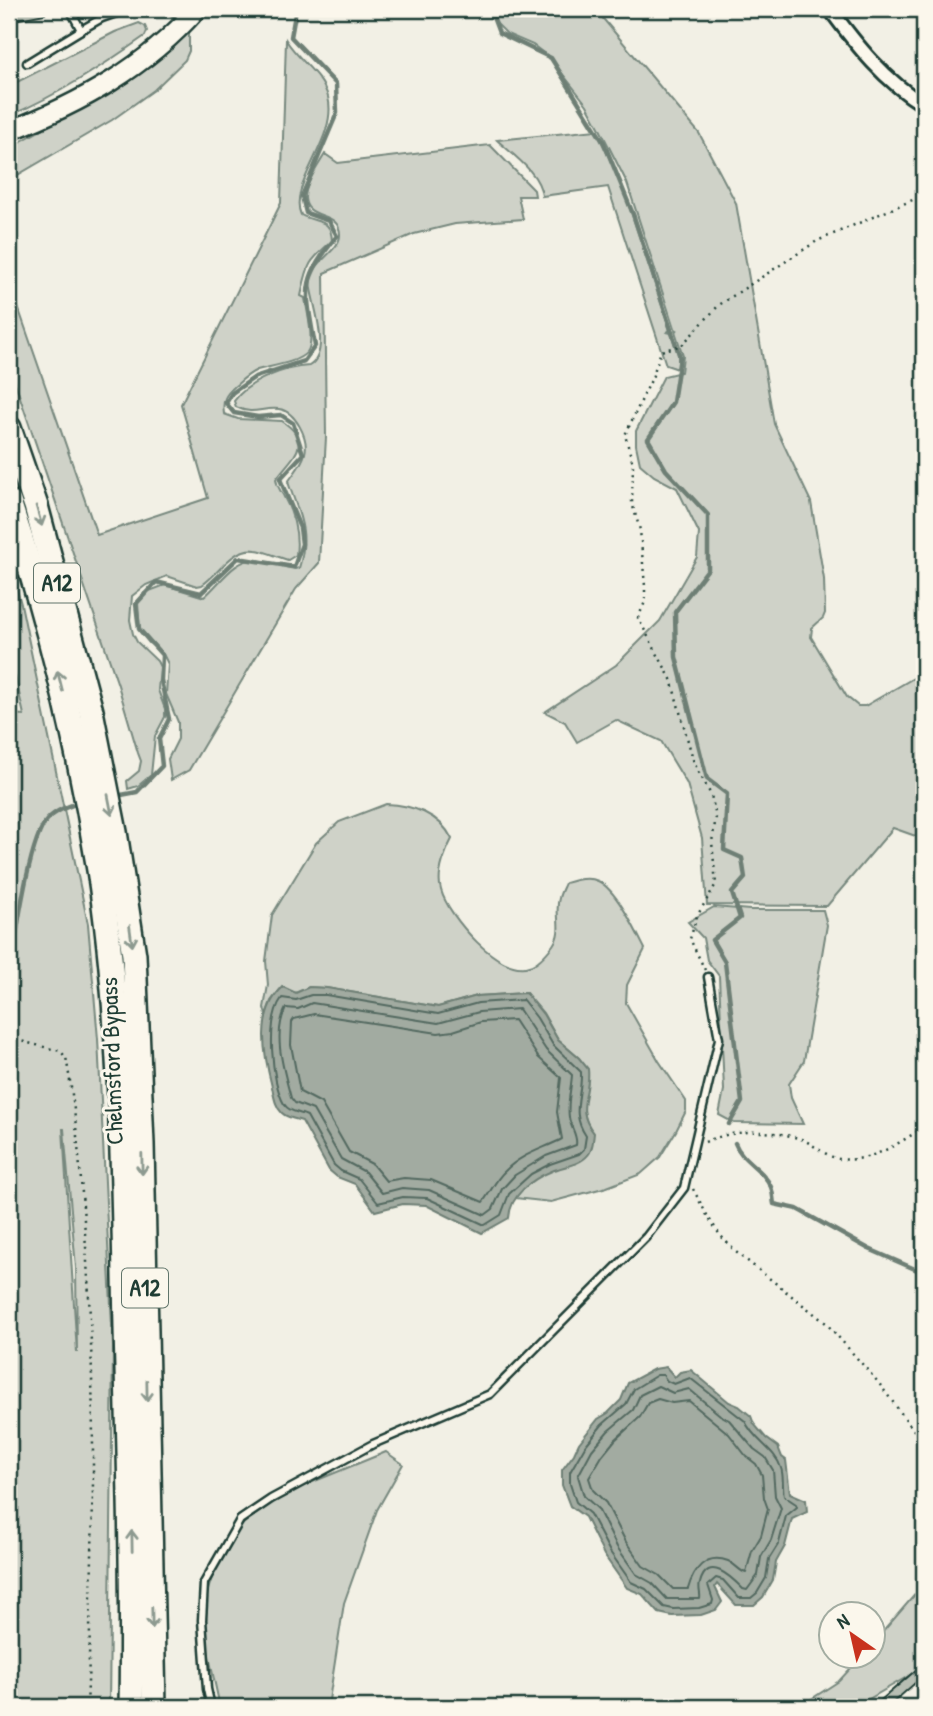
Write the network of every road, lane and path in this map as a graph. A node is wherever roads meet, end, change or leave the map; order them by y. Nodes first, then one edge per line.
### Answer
1 (70, 9) edge
2 (128, 9) edge
3 (168, 9) edge
4 (830, 9) edge
5 (193, 14) edge
6 (81, 30) junction
7 (27, 63) dead end
8 (924, 105) edge
9 (9, 131) edge
10 (924, 181) edge
11 (9, 428) edge
12 (9, 502) edge
13 (87, 744) junction
14 (110, 871) junction
15 (708, 977) joint
16 (9, 1038) edge
17 (924, 1127) edge
18 (693, 1149) junction
19 (688, 1176) junction
20 (924, 1444) edge
21 (87, 1707) edge
22 (131, 1707) edge
23 (154, 1707) edge
24 (211, 1707) edge

1 - 6 lane
2 - 6 lane
3 - 5 lane
4 - 8 street
5 - 9 street
6 - 7 lane
10 - 15 path
11 -> 13 highway, Chelmsford Bypass / A12
13 -> 12 highway, Chelmsford Bypass / A12
13 - 14 highway, Chelmsford Bypass / A12
22 -> 14 highway, Chelmsford Bypass / A12
14 -> 23 highway, Chelmsford Bypass / A12
15 - 18 lane
16 - 21 path
17 - 18 path
18 - 19 lane
19 - 20 path
19 - 24 lane

